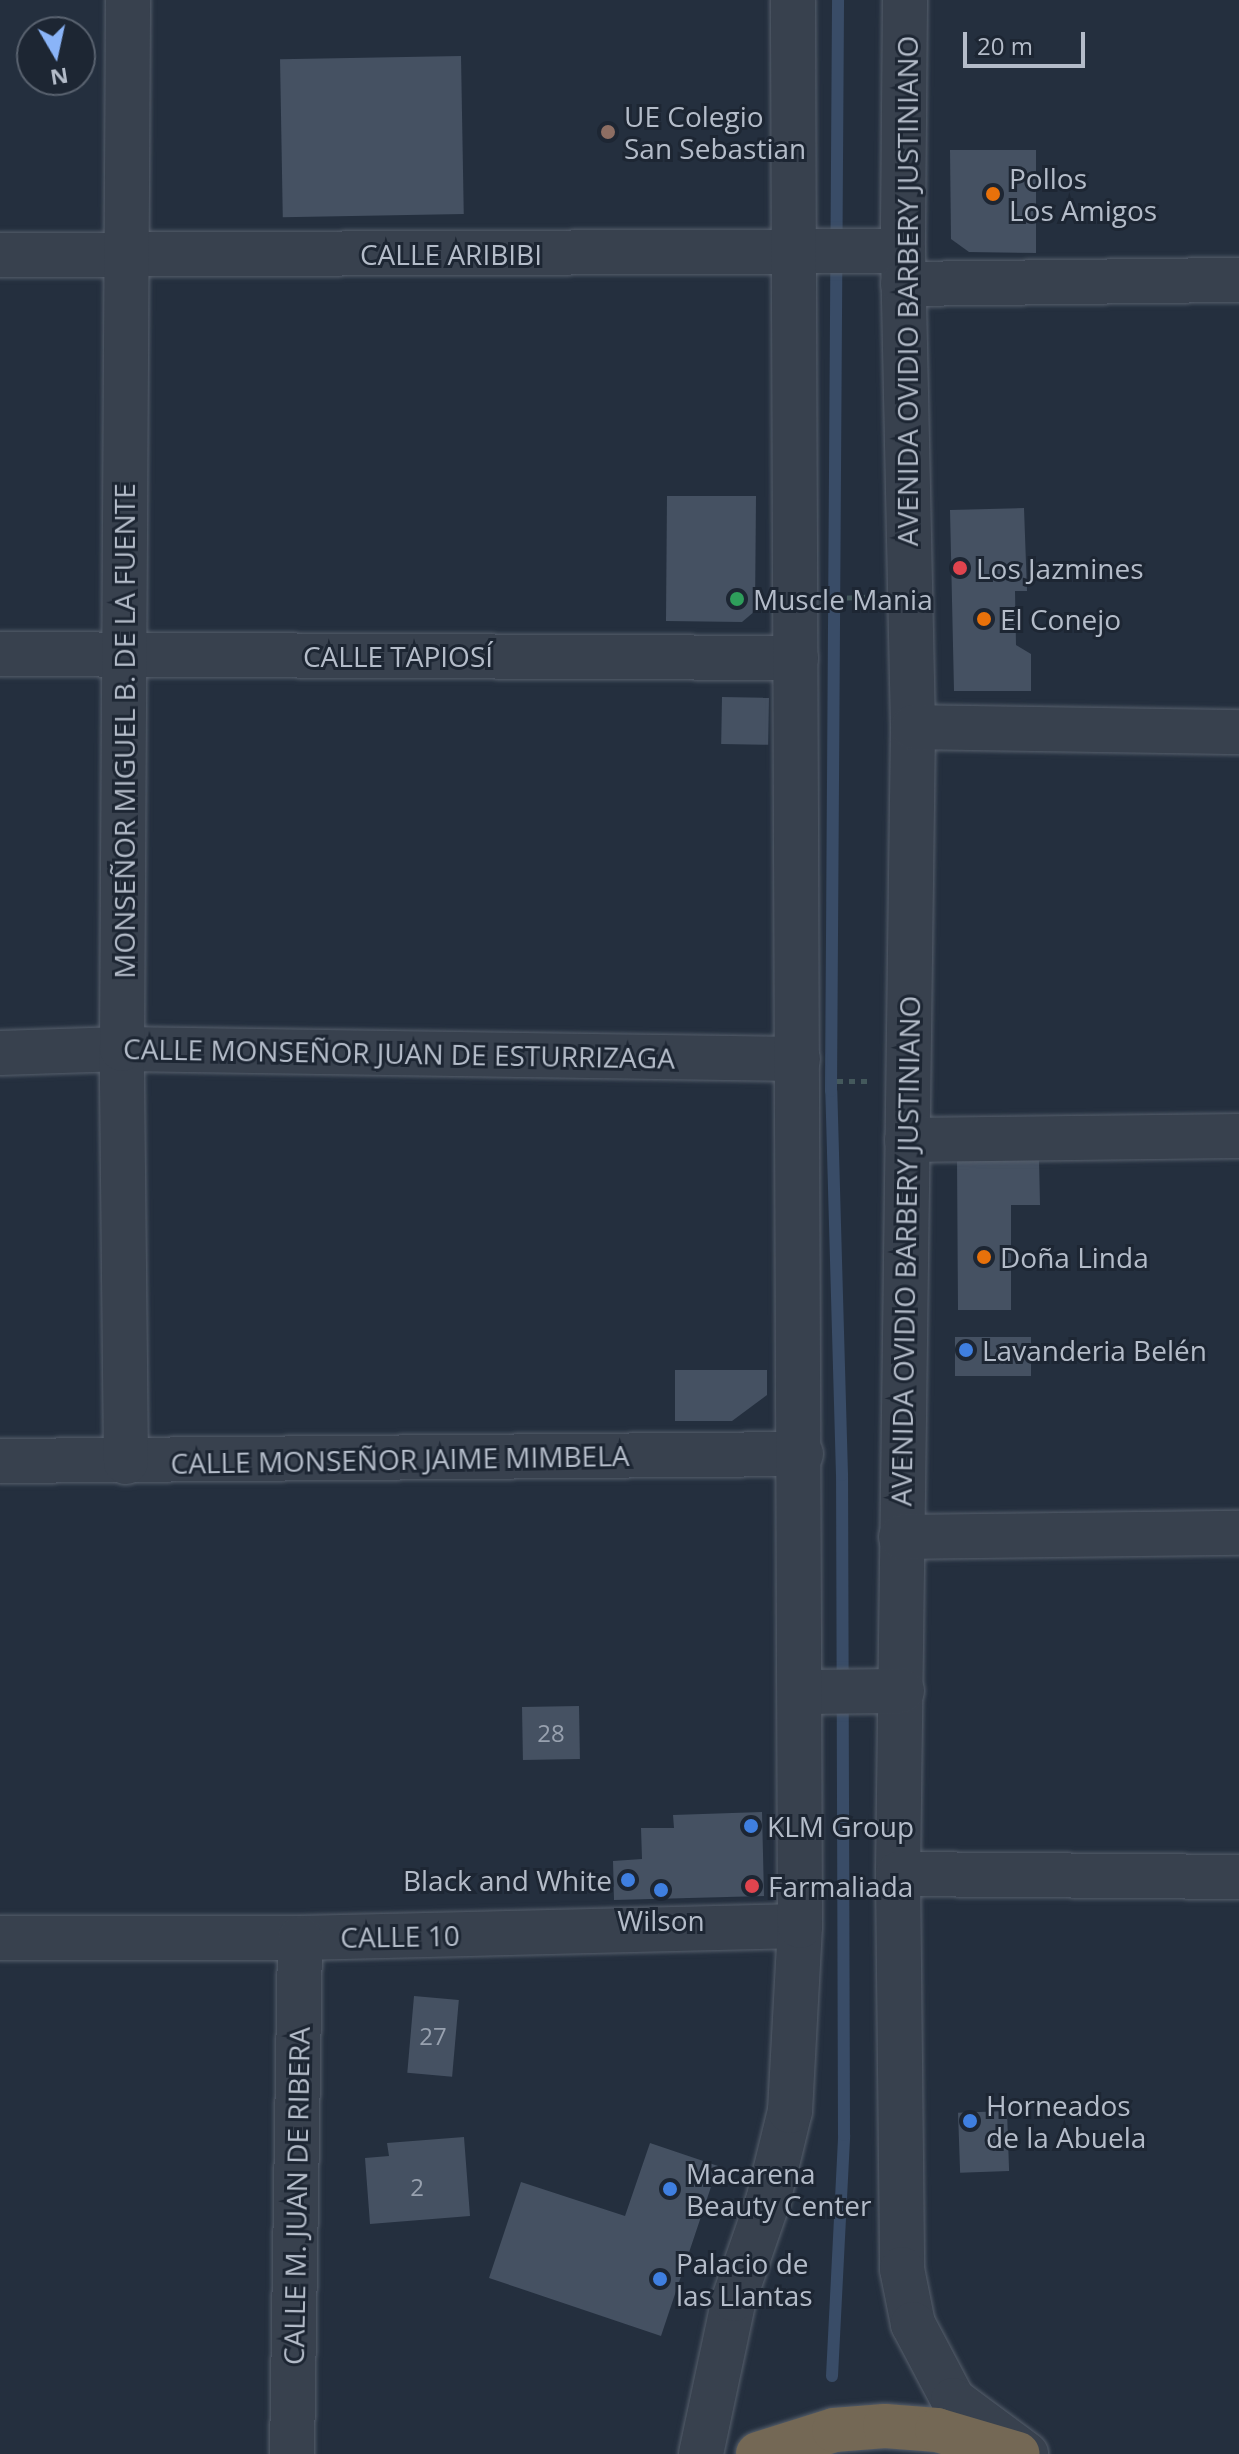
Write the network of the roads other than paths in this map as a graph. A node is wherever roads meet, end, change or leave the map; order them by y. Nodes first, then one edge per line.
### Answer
1 (128, 0) edge
2 (793, 0) edge
3 (905, 0) edge
4 (806, 252) junction
5 (0, 255) edge
6 (126, 256) junction
7 (896, 262) junction
8 (1239, 280) edge
9 (0, 654) edge
10 (124, 654) junction
11 (796, 658) junction
12 (913, 727) junction
13 (1239, 732) edge
14 (122, 1049) junction
15 (0, 1053) edge
16 (798, 1059) junction
17 (1239, 1136) edge
18 (907, 1140) junction
19 (801, 1454) junction
20 (0, 1461) edge
21 (126, 1462) junction
22 (1239, 1533) edge
23 (901, 1537) junction
24 (894, 1691) junction
25 (808, 1692) junction
26 (898, 1874) junction
27 (1239, 1877) edge
28 (800, 1926) junction
29 (0, 1938) edge
30 (300, 1938) junction
31 (292, 2454) edge
32 (701, 2454) edge
33 (758, 2454) edge
34 (1018, 2454) edge
35 (1026, 2454) edge

1 - 6 street, MONSEÑOR MIGUEL B. DE LA FUENTE
2 - 4 street
3 - 7 street, AVENIDA OVIDIO BARBERY JUSTINIANO
4 - 6 street, CALLE ARIBIBI
4 - 7 street, CALLE ARIBIBI
4 - 11 street
5 - 6 street, CALLE ARIBIBI
6 - 10 street, MONSEÑOR MIGUEL B. DE LA FUENTE
7 - 8 street, CALLE ARIBIBI
7 - 12 street, AVENIDA OVIDIO BARBERY JUSTINIANO
9 - 10 street, CALLE TAPIOSÍ
10 - 11 street, CALLE TAPIOSÍ
10 - 14 street, MONSEÑOR MIGUEL B. DE LA FUENTE
11 - 16 street
12 - 13 street
12 - 18 street, AVENIDA OVIDIO BARBERY JUSTINIANO
14 - 15 street, CALLE MONSEÑOR JUAN DE ESTURRIZAGA
14 - 16 street, CALLE MONSEÑOR JUAN DE ESTURRIZAGA
14 - 21 street, MONSEÑOR MIGUEL B. DE LA FUENTE
16 - 19 street
17 - 18 street
18 - 23 street, AVENIDA OVIDIO BARBERY JUSTINIANO
19 - 21 street, CALLE MONSEÑOR JAIME MIMBELA
19 - 25 street
20 - 21 street, CALLE MONSEÑOR JAIME MIMBELA
22 - 23 street
23 - 24 street, AVENIDA OVIDIO BARBERY JUSTINIANO
24 - 25 street
24 - 26 street, AVENIDA OVIDIO BARBERY JUSTINIANO
25 - 28 street
26 - 27 street
26 - 35 street, AVENIDA OVIDIO BARBERY JUSTINIANO
28 - 30 street, CALLE 10
28 - 32 street
29 - 30 street, CALLE 10
30 - 31 street, CALLE M. JUAN DE RIBERA
33 - 34 highway

